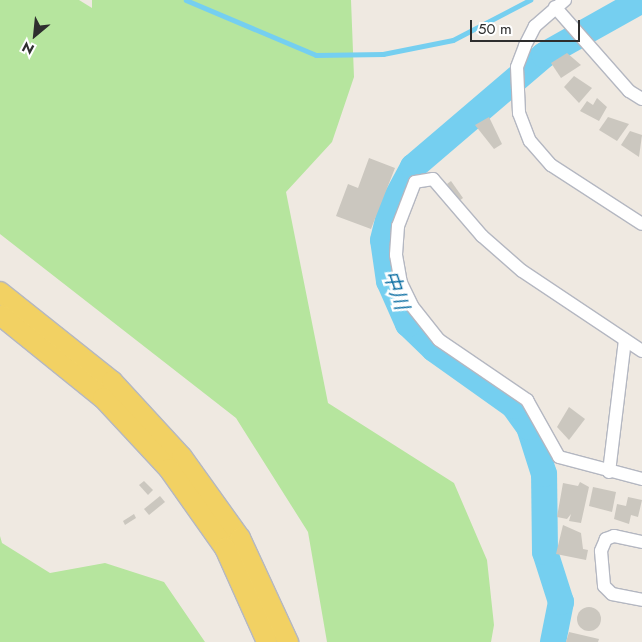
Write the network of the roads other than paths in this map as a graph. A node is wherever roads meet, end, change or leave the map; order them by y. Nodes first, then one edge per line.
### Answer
1 (560, 4) edge
2 (642, 99) edge
3 (642, 224) edge
4 (0, 292) edge
5 (0, 315) edge
6 (625, 340) junction
7 (642, 351) edge
8 (609, 472) junction
9 (642, 479) edge
10 (642, 542) edge
11 (642, 600) edge
12 (267, 642) edge
13 (288, 642) edge

1 - 2 street
1 - 3 street
4 - 13 main road
5 - 12 main road
6 - 7 street
6 - 8 street
6 - 8 street
8 - 9 street
10 - 11 street

